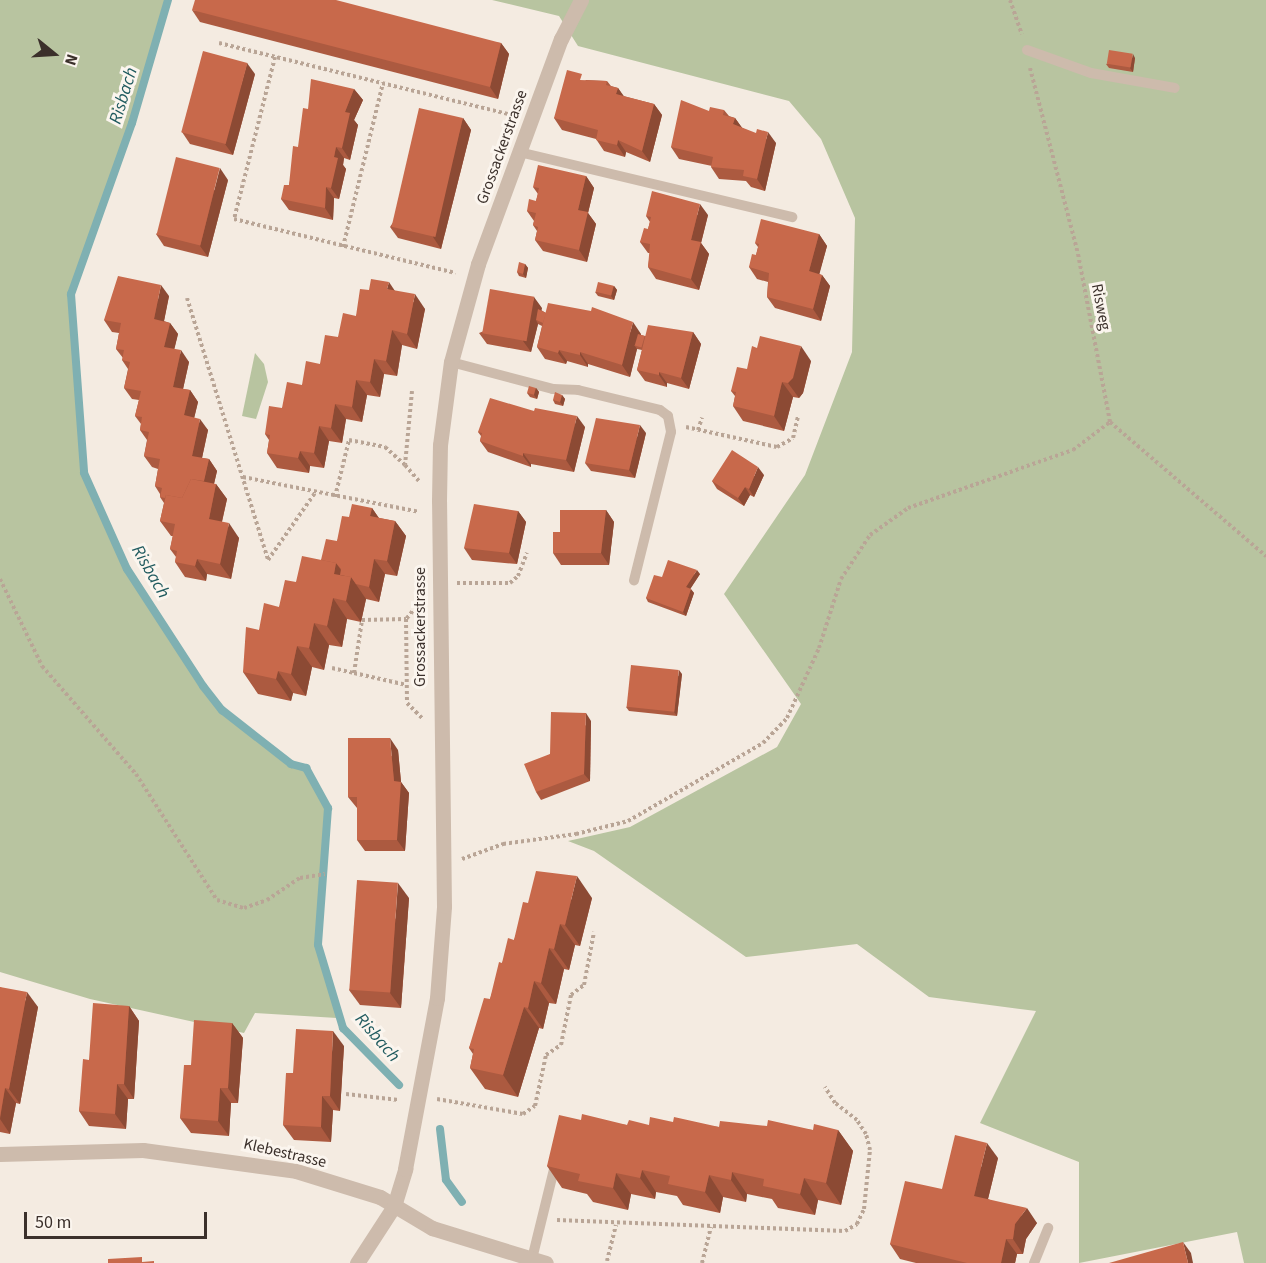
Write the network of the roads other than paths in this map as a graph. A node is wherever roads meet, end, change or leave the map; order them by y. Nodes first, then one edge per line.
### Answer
1 (581, 0) edge
2 (1027, 50) road end
3 (1175, 88) dead end
4 (519, 152) junction
5 (792, 217) dead end
6 (451, 362) junction
7 (634, 580) dead end
8 (0, 1154) edge
9 (555, 1165) edge
10 (394, 1206) junction
11 (1048, 1228) dead end
12 (536, 1262) edge
13 (357, 1263) edge
14 (1034, 1263) edge

1 - 4 street, Grossackerstrasse
2 - 3 lane
4 - 5 lane
4 - 6 street, Grossackerstrasse
6 - 7 lane
6 - 10 street, Grossackerstrasse
8 - 10 street, Klebestrasse
9 - 12 lane
10 - 12 street, Klebestrasse
10 - 13 street, Grossackerstrasse
11 - 14 lane

